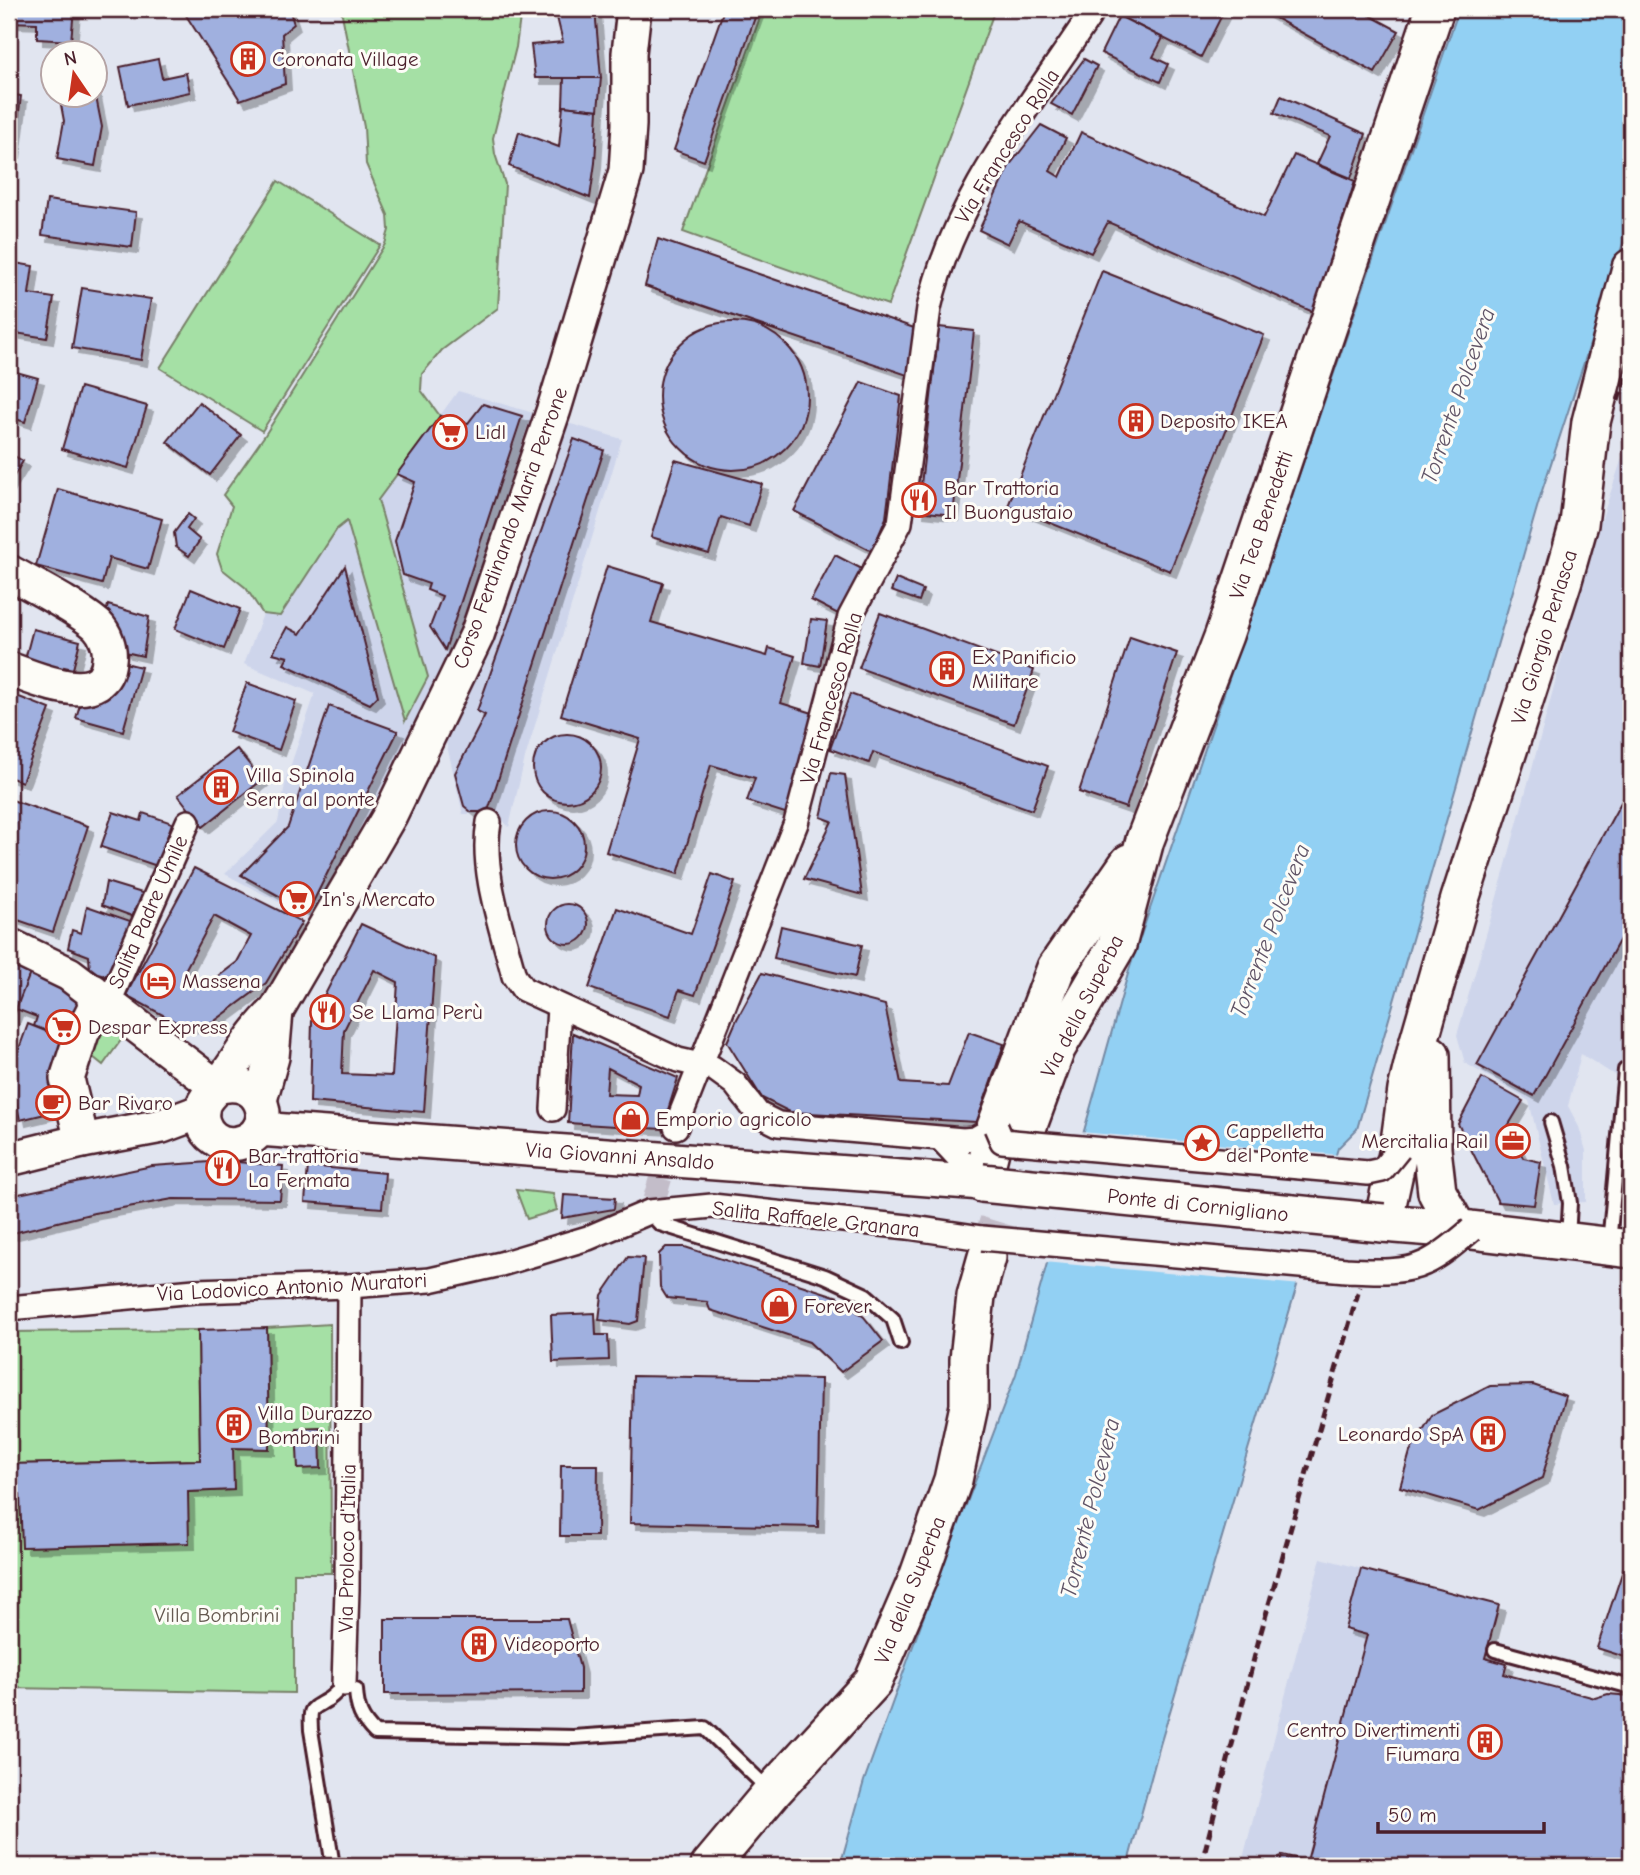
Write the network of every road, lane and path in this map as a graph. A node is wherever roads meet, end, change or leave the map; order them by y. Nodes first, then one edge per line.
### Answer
1 (634, 9) edge
2 (1094, 9) edge
3 (1435, 9) edge
4 (1631, 268) edge
5 (9, 572) edge
6 (9, 669) edge
7 (188, 822) dead end
8 (489, 822) dead end
9 (9, 945) edge
10 (101, 997) junction
11 (1430, 1000) junction
12 (559, 1007) junction
13 (269, 1018) junction
14 (700, 1063) junction
15 (1625, 1070) dead end
16 (553, 1109) dead end
17 (209, 1110) junction
18 (259, 1115) junction
19 (1551, 1122) dead end
20 (676, 1127) tunnel mouth
21 (1011, 1129) junction
22 (941, 1139) junction
23 (82, 1141) junction
24 (1399, 1149) junction
25 (9, 1159) edge
26 (938, 1180) joint
27 (982, 1183) junction
28 (651, 1206) junction
29 (1383, 1223) junction
30 (1465, 1230) junction
31 (1568, 1243) junction
32 (984, 1247) junction
33 (1620, 1248) edge
34 (349, 1286) junction
35 (9, 1308) edge
36 (901, 1343) dead end
37 (1495, 1650) dead end
38 (350, 1687) junction
39 (1631, 1687) edge
40 (772, 1792) junction
41 (333, 1866) edge
42 (710, 1866) edge

1 - 13 main road, Corso Ferdinando Maria Perrone
2 - 14 street, Via Francesco Rolla
3 - 21 main road, Via Tea Benedetti
4 - 11 main road, Via Giorgio Perlasca
5 - 6 main road
7 - 10 street, Salita Padre Umile
8 - 12 street
9 - 10 main road
10 - 17 main road
10 - 23 main road
11 - 24 main road, Via Giorgio Perlasca
11 - 30 main road, Via Giorgio Perlasca
12 - 14 street
12 - 16 street
13 - 17 main road
13 - 18 main road, Corso Ferdinando Maria Perrone
14 - 20 street, Via Francesco Rolla
14 - 22 street
15 - 33 lane
17 - 18 main road
17 - 18 main road
17 - 23 main road
18 - 26 main road, Via Giovanni Ansaldo
19 - 31 lane
21 - 22 street
21 - 24 street, bridge
21 - 27 main road, Via Tea Benedetti
22 - 27 street
23 - 25 main road
24 - 29 main road, Via Giorgio Perlasca
26 - 27 main road, Ponte di Cornigliano
27 - 29 main road, Ponte di Cornigliano, bridge
28 - 32 street, Salita Raffaele Granara
28 - 34 street, Via Lodovico Antonio Muratori
28 - 36 lane
29 - 30 main road, Ponte di Cornigliano
30 - 31 main road, Ponte di Cornigliano
30 - 32 street, bridge
31 - 33 main road, Ponte di Cornigliano
32 - 40 main road, Via della Superba
34 - 35 street, Via Lodovico Antonio Muratori
34 - 38 street, Via Proloco d'Italia
37 - 39 lane
38 - 40 lane
38 - 41 lane
40 - 42 main road, Via della Superba

